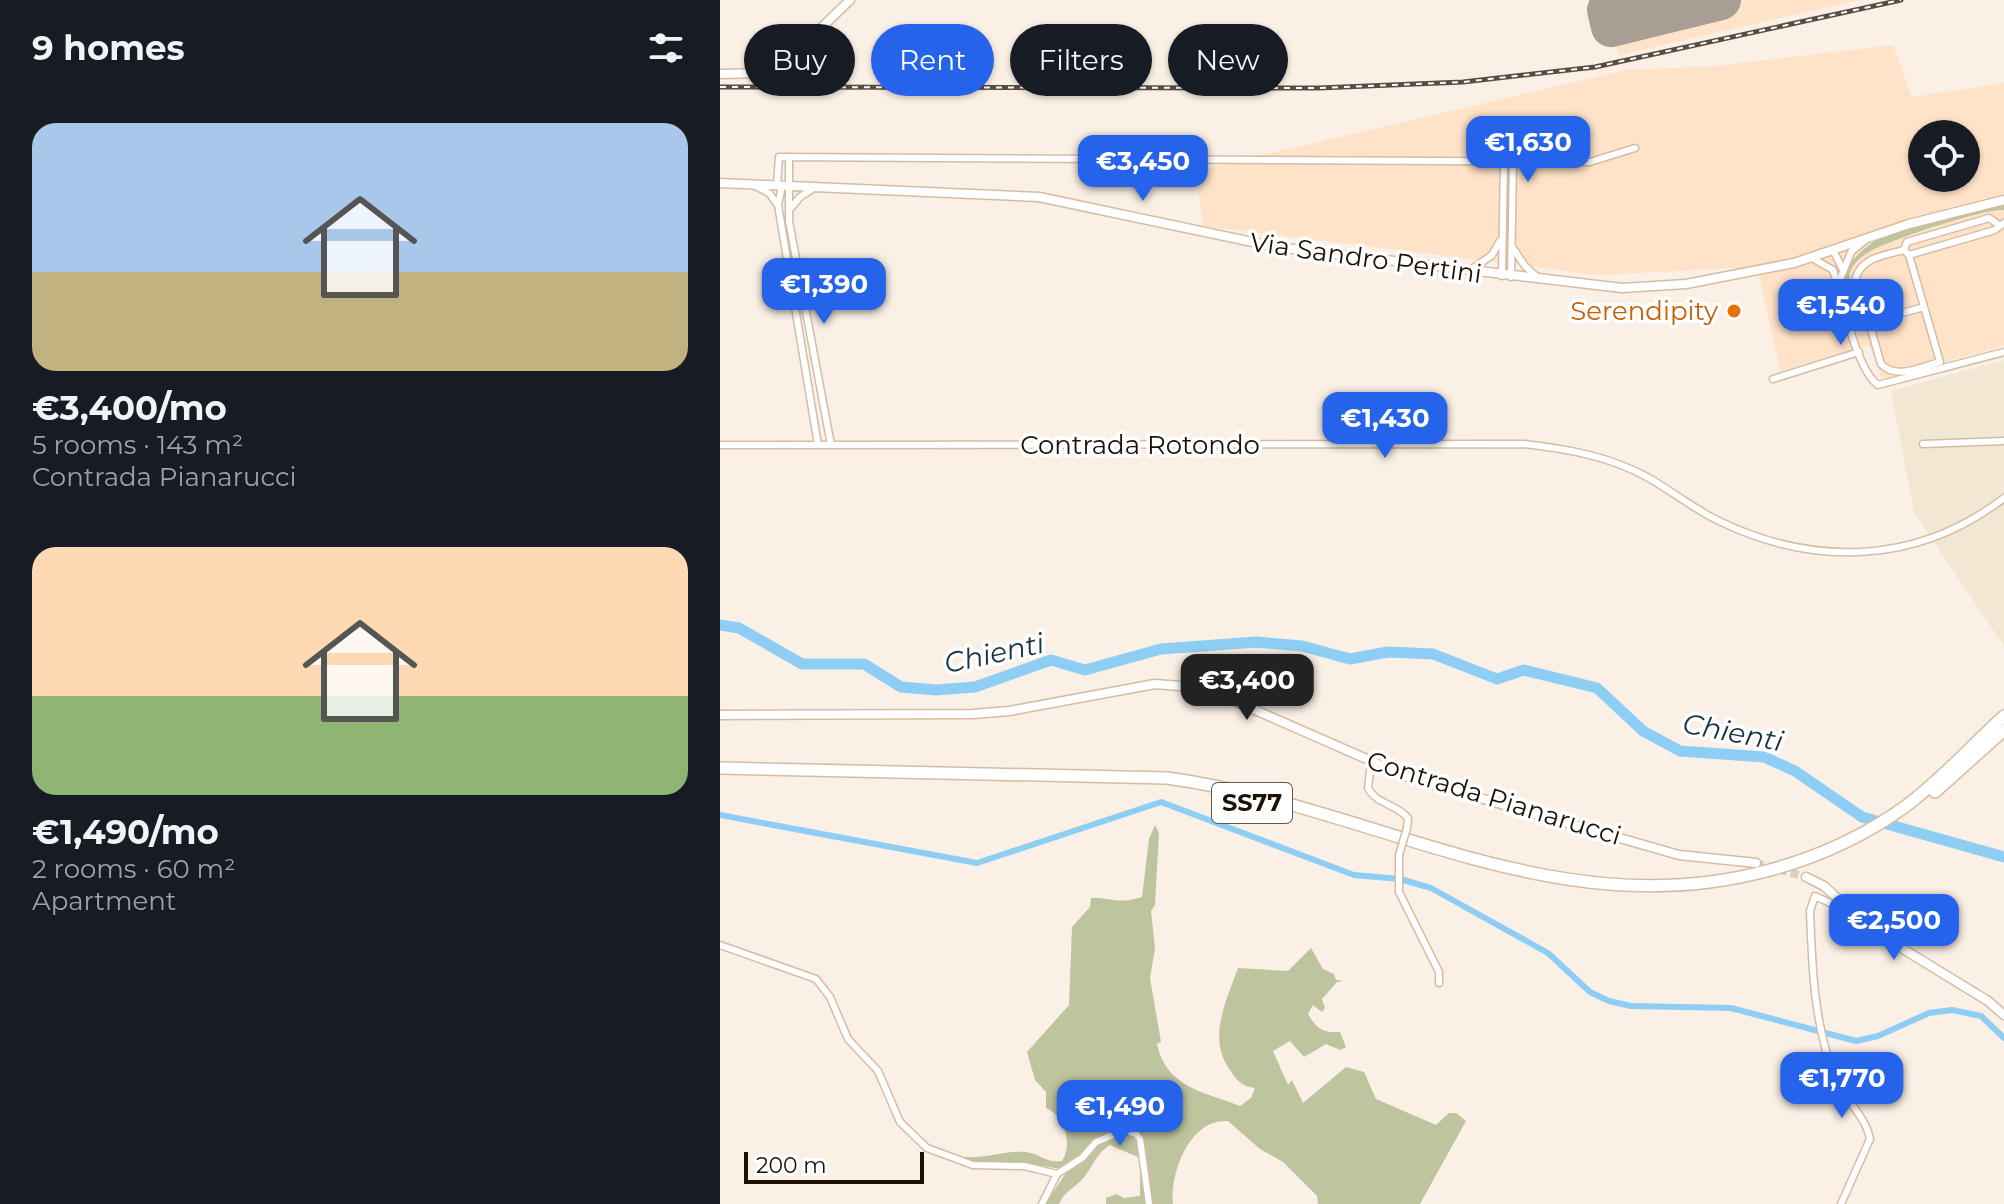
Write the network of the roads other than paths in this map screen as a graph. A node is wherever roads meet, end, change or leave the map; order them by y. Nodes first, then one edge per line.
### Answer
1 (850, 0) edge
2 (720, 74) edge
3 (1635, 148) dead end
4 (789, 157) junction
5 (1504, 161) junction
6 (1513, 161) junction
7 (720, 183) edge
8 (750, 184) junction
9 (782, 186) junction
10 (816, 187) junction
11 (2004, 200) edge
12 (778, 205) junction
13 (1502, 205) junction
14 (1512, 206) junction
15 (790, 209) junction
16 (2002, 224) edge
17 (1501, 238) junction
18 (1865, 240) junction
19 (1511, 241) junction
20 (1834, 252) junction
21 (1906, 252) junction
22 (1812, 258) junction
23 (1842, 268) junction
24 (1833, 270) junction
25 (1465, 271) junction
26 (1506, 276) junction
27 (1550, 281) junction
28 (1838, 286) junction
29 (1924, 307) junction
30 (1870, 322) junction
31 (1851, 327) junction
32 (1859, 352) junction
33 (2004, 352) edge
34 (1773, 379) dead end
35 (2004, 441) edge
36 (1923, 444) dead end
37 (720, 445) edge
38 (818, 445) junction
39 (831, 445) junction
40 (2004, 498) edge
41 (720, 715) edge
42 (2004, 716) edge
43 (2004, 730) edge
44 (1371, 763) junction
45 (720, 768) edge
46 (720, 775) edge
47 (1939, 784) junction
48 (1879, 827) junction
49 (1756, 863) tunnel mouth
50 (1806, 877) tunnel mouth
51 (1843, 904) junction
52 (720, 945) edge
53 (1439, 983) dead end
54 (2004, 1015) edge
55 (1057, 1174) junction
56 (1042, 1204) edge
57 (1149, 1204) edge
58 (1841, 1204) edge

1 - 2 main road
3 - 6 street
4 - 5 street
4 - 9 street
4 - 9 street
5 - 6 street
5 - 13 street
6 - 14 street
7 - 8 main road, Via Sandro Pertini
8 - 9 main road, Via Sandro Pertini
8 - 12 street
9 - 10 main road, Via Sandro Pertini
9 - 12 street
9 - 15 street
10 - 15 street
10 - 25 main road, Via Sandro Pertini
11 - 18 main road, Via Sandro Pertini
12 - 38 street
13 - 14 street
13 - 17 street
14 - 19 street
15 - 39 street
16 - 21 street
16 - 21 street
17 - 25 street
17 - 26 street
18 - 20 main road, Via Sandro Pertini
18 - 23 street
19 - 26 street
19 - 27 street
20 - 22 main road, Via Sandro Pertini
20 - 23 street
20 - 24 street
21 - 29 street
21 - 30 street
22 - 24 street
22 - 27 main road, Via Sandro Pertini
23 - 28 street
24 - 28 street
25 - 26 main road, Via Sandro Pertini
26 - 27 main road, Via Sandro Pertini
28 - 31 street
29 - 30 street
29 - 30 street
30 - 31 street
31 - 32 street
32 - 33 street
32 - 34 street
35 - 36 street
37 - 38 street, Contrada Rotondo
38 - 39 street, Contrada Rotondo
39 - 40 street, Contrada Rotondo
41 - 44 main road, Contrada Pianarucci
42 - 47 highway, SS77
43 - 47 highway, SS77
44 - 49 main road, Contrada Pianarucci
44 - 53 street, bridge
45 - 48 highway, SS77
46 - 48 highway, SS77
47 - 48 highway, SS77
50 - 51 main road
51 - 54 main road
51 - 58 street
52 - 55 street
55 - 56 street
55 - 57 street

